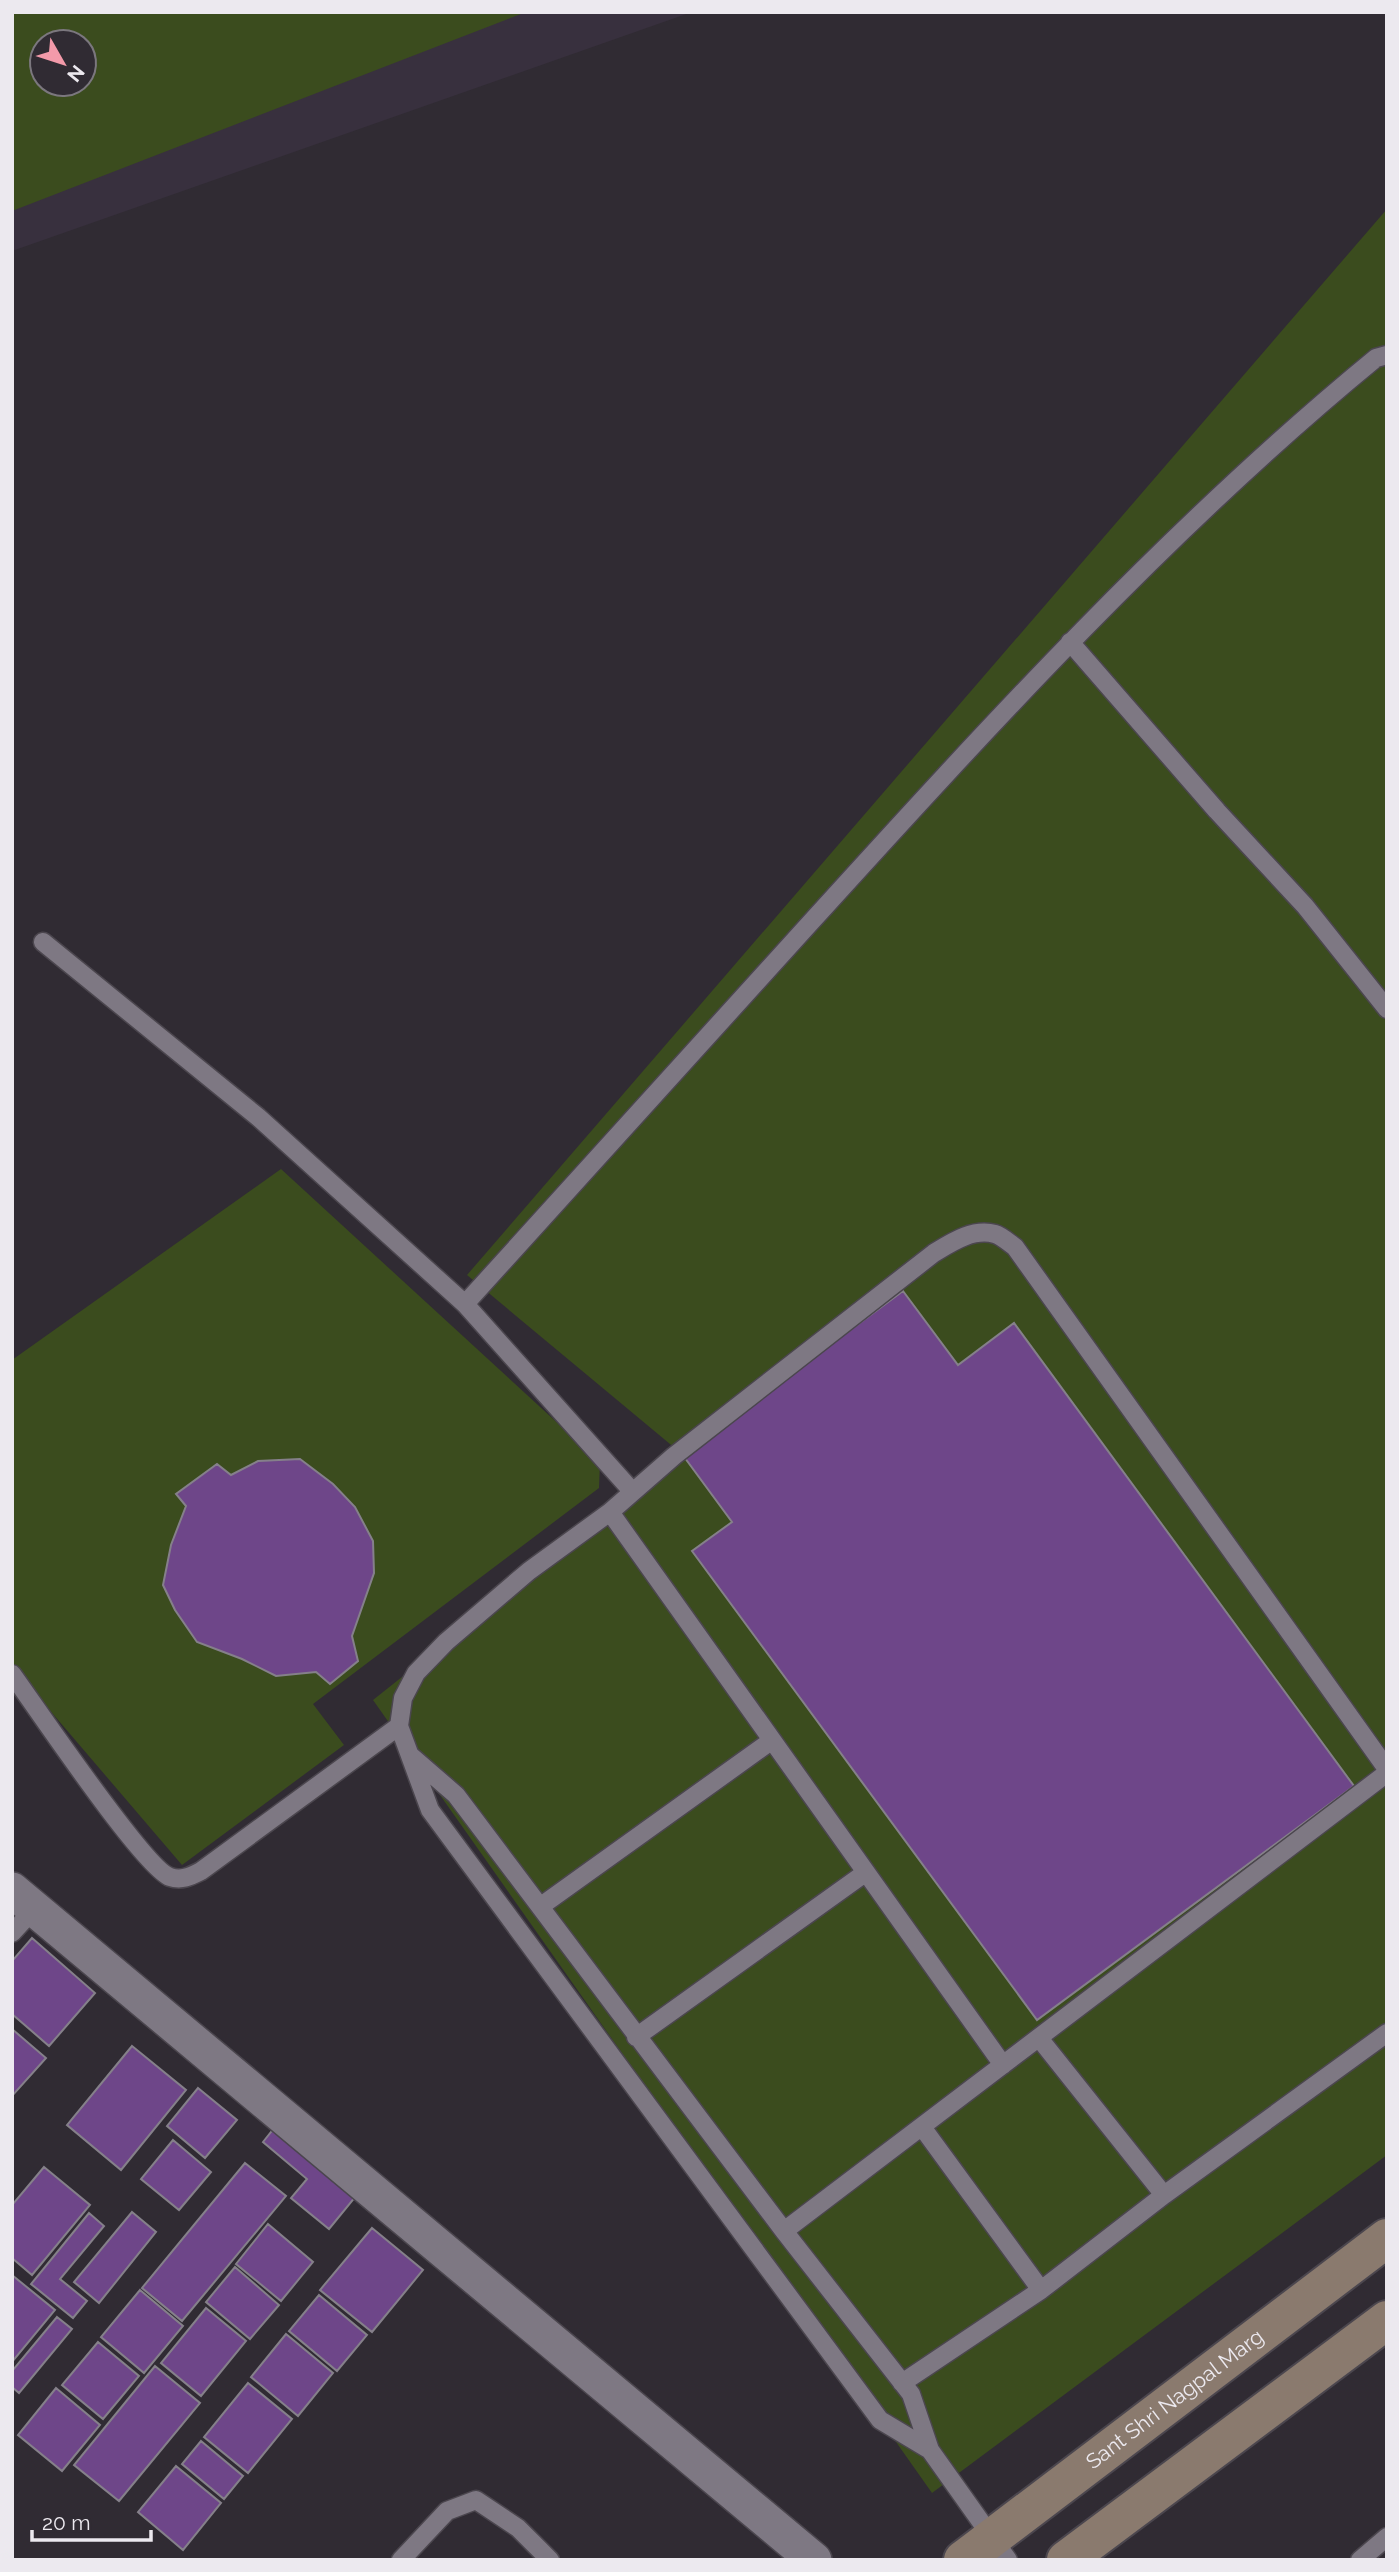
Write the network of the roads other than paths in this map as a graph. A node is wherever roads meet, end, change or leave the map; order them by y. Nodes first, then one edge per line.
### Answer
1 (1387, 355) edge
2 (1070, 642) junction
3 (43, 942) dead end
4 (1387, 1009) edge
5 (464, 1304) junction
6 (632, 1491) junction
7 (610, 1512) junction
8 (12, 1674) edge
9 (400, 1726) junction
10 (771, 1741) junction
11 (408, 1754) junction
12 (1387, 1771) edge
13 (865, 1873) junction
14 (24, 1899) edge
15 (541, 1906) junction
16 (12, 1933) edge
17 (1387, 2033) edge
18 (636, 2037) junction
19 (1039, 2038) junction
20 (1003, 2065) junction
21 (922, 2127) junction
22 (1164, 2195) junction
23 (784, 2231) junction
24 (1387, 2238) edge
25 (1041, 2290) junction
26 (1387, 2320) edge
27 (902, 2383) junction
28 (930, 2450) junction
29 (1387, 2537) edge
30 (1001, 2549) edge
31 (401, 2560) edge
32 (550, 2560) edge
33 (814, 2560) edge
34 (963, 2560) edge
35 (1066, 2560) edge
36 (1360, 2560) edge

1 - 2 lane
2 - 4 lane
2 - 5 lane
3 - 5 lane
5 - 6 lane
6 - 7 lane
6 - 12 lane
7 - 9 lane
7 - 10 lane
8 - 9 lane
9 - 11 lane
10 - 13 lane
10 - 15 lane
11 - 15 lane
11 - 28 lane
12 - 19 lane
13 - 18 lane
13 - 20 lane
14 - 16 lane
14 - 33 street
15 - 18 lane
17 - 22 lane
18 - 23 lane
19 - 20 lane
19 - 22 lane
20 - 21 lane
21 - 23 lane
21 - 25 lane
22 - 25 lane
23 - 27 lane
24 - 30 main road, Sant Shri Nagpal Marg
25 - 27 lane
26 - 35 main road
27 - 28 lane
28 - 30 lane
29 - 36 lane
30 - 34 main road, Sant Shri Nagpal Marg
31 - 32 lane

